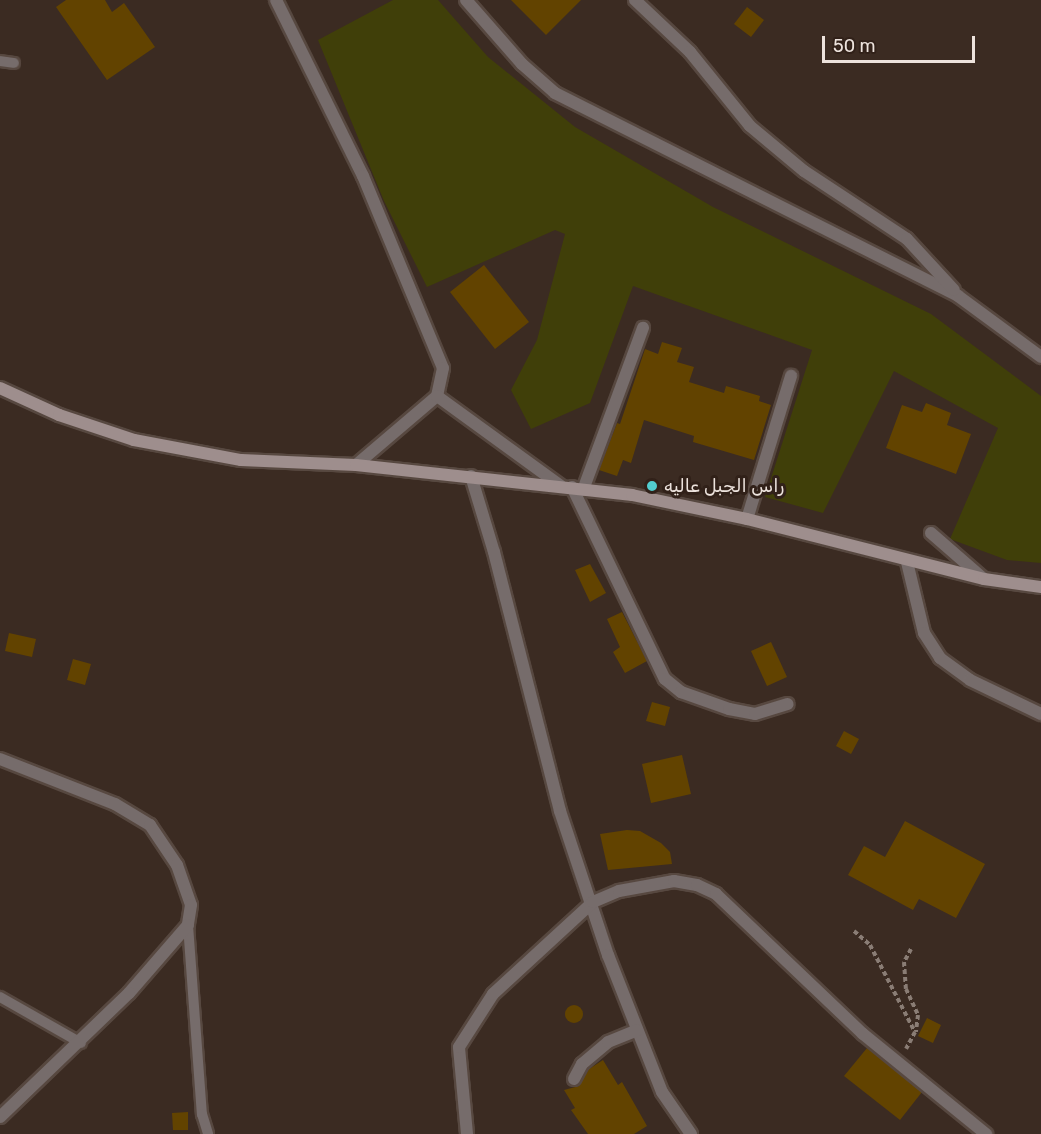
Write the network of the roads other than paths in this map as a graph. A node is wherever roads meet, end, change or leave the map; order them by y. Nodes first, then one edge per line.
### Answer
1 (276, 0) edge
2 (466, 0) edge
3 (636, 0) edge
4 (0, 61) edge
5 (14, 63) dead end
6 (958, 296) junction
7 (643, 328) dead end
8 (1041, 357) edge
9 (791, 376) dead end
10 (0, 388) edge
11 (437, 396) junction
12 (356, 465) junction
13 (471, 476) junction
14 (572, 488) junction
15 (747, 519) junction
16 (932, 533) dead end
17 (907, 562) junction
18 (984, 579) junction
19 (1041, 587) edge
20 (788, 704) dead end
21 (1041, 714) edge
22 (0, 759) edge
23 (593, 902) junction
24 (188, 925) junction
25 (0, 997) edge
26 (637, 1030) junction
27 (81, 1043) junction
28 (574, 1079) dead end
29 (0, 1117) edge
30 (208, 1134) edge
31 (467, 1134) edge
32 (691, 1134) edge
33 (986, 1134) edge

1 - 11 street
2 - 6 street
3 - 6 street
4 - 5 lane
6 - 8 street
7 - 14 street
9 - 15 street
10 - 12 street
11 - 12 street
11 - 14 street
12 - 13 street
13 - 14 street
13 - 23 street
14 - 15 street
14 - 20 street
15 - 17 street
16 - 18 street
17 - 18 street
17 - 21 street
18 - 19 street
22 - 24 street
23 - 26 street
23 - 31 street
23 - 33 street
24 - 27 street
24 - 30 lane
25 - 27 lane
26 - 28 street
26 - 32 street
27 - 29 street

